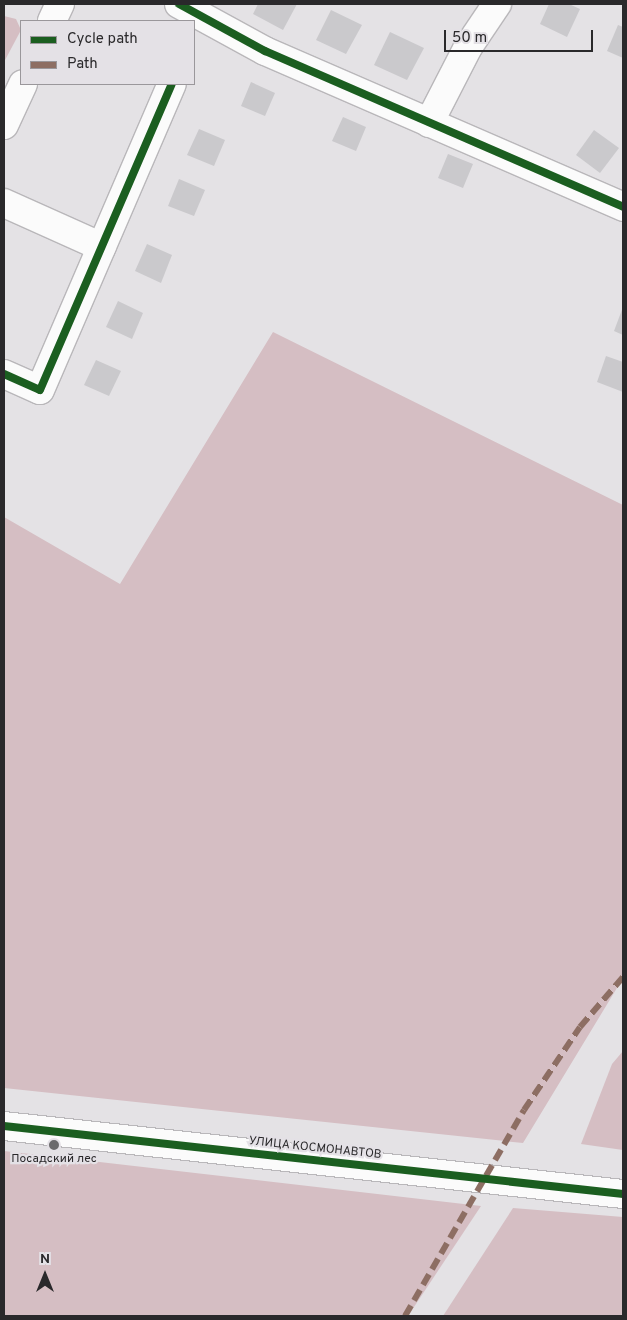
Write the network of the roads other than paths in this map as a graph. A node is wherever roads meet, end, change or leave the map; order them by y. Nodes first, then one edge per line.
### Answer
1 (60, 4) edge
2 (497, 4) edge
3 (191, 18) edge
4 (52, 20) edge
5 (23, 85) edge
6 (172, 85) edge
7 (429, 123) junction
8 (4, 125) edge
9 (4, 203) edge
10 (623, 208) edge
11 (102, 247) junction
12 (4, 374) edge
13 (4, 1126) edge
14 (623, 1194) edge

1 - 4 street
2 - 7 street
3 - 7 street
5 - 8 street
6 - 11 street
7 - 10 street
9 - 11 street
11 - 12 street
13 - 14 street, УЛИЦА КОСМОНАВТОВ

